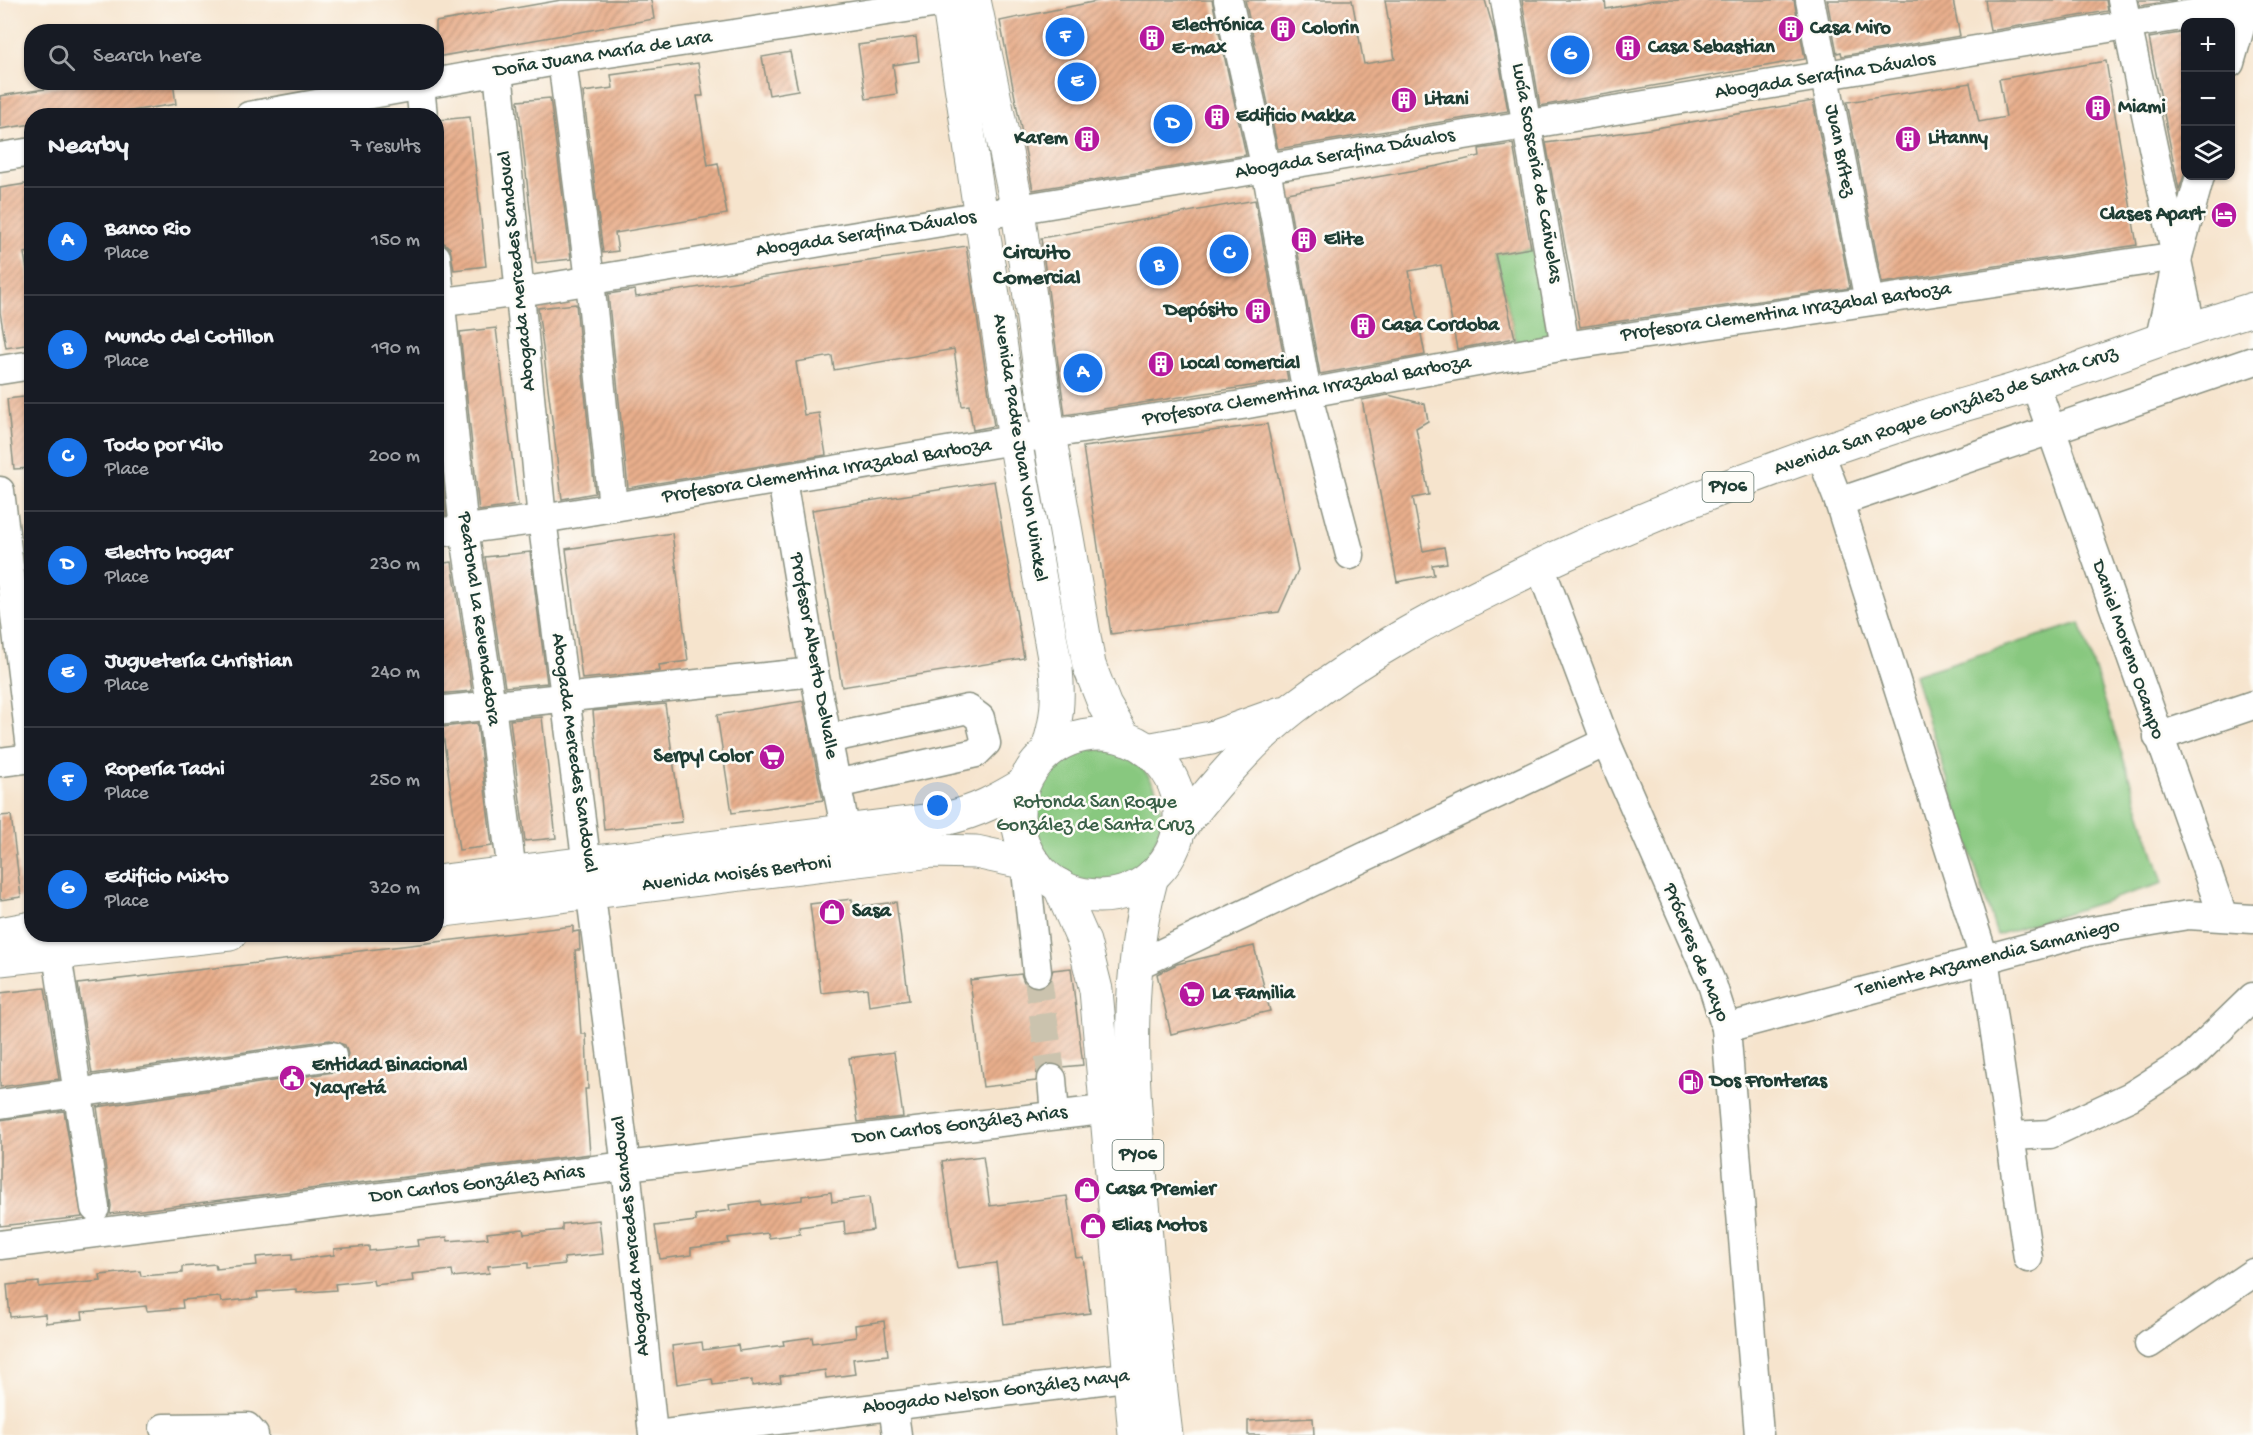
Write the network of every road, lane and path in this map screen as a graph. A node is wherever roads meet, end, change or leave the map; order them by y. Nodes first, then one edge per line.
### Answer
1 (1228, 0) edge
2 (1505, 0) edge
3 (1810, 0) edge
4 (958, 1) edge
5 (2249, 3) edge
6 (2124, 14) edge
7 (2235, 47) edge
8 (562, 60) junction
9 (498, 71) junction
10 (1825, 77) junction
11 (444, 81) edge
12 (401, 90) edge
13 (420, 90) edge
14 (318, 108) edge
15 (422, 108) edge
16 (1528, 124) junction
17 (24, 153) edge
18 (0, 157) edge
19 (1266, 169) junction
20 (2199, 180) edge
21 (1018, 210) junction
22 (983, 216) junction
23 (2178, 256) junction
24 (590, 280) junction
25 (520, 292) junction
26 (1869, 301) junction
27 (444, 302) edge
28 (2253, 309) edge
29 (2191, 327) junction
30 (2160, 338) junction
31 (1565, 346) junction
32 (444, 348) edge
33 (2253, 361) edge
34 (24, 366) edge
35 (0, 370) edge
36 (2035, 384) junction
37 (1307, 393) junction
38 (2051, 430) junction
39 (1048, 434) junction
40 (1015, 440) junction
41 (1820, 453) junction
42 (782, 480) junction
43 (0, 490) edge
44 (1839, 502) junction
45 (613, 507) junction
46 (542, 519) junction
47 (464, 530) junction
48 (444, 532) edge
49 (1350, 555) dead end
50 (1540, 566) junction
51 (14, 577) edge
52 (814, 672) junction
53 (24, 678) edge
54 (564, 696) junction
55 (491, 705) junction
56 (2253, 705) edge
57 (1294, 708) junction
58 (444, 710) edge
59 (2158, 737) junction
60 (827, 739) junction
61 (1606, 742) junction
62 (1135, 744) junction
63 (1047, 752) junction
64 (24, 759) edge
65 (0, 762) edge
66 (836, 784) junction
67 (1023, 785) junction
68 (1178, 831) junction
69 (846, 832) junction
70 (1040, 871) junction
71 (512, 873) junction
72 (1152, 876) junction
73 (589, 877) junction
74 (444, 881) edge
75 (444, 908) edge
76 (2223, 916) junction
77 (2253, 919) edge
78 (24, 930) edge
79 (0, 934) edge
80 (91, 942) edge
81 (56, 944) edge
82 (1984, 958) junction
83 (0, 959) edge
84 (1135, 966) junction
85 (1037, 972) tunnel mouth
86 (2253, 997) edge
87 (1726, 1031) junction
88 (332, 1056) dead end
89 (1052, 1079) tunnel mouth
90 (77, 1094) junction
91 (0, 1104) edge
92 (1119, 1108) junction
93 (1056, 1115) junction
94 (2012, 1136) junction
95 (626, 1166) junction
96 (95, 1208) dead end
97 (0, 1245) edge
98 (2028, 1258) dead end
99 (2253, 1273) edge
100 (2149, 1344) dead end
101 (1144, 1375) junction
102 (893, 1406) junction
103 (164, 1428) dead end
104 (255, 1435) edge
105 (655, 1435) edge
106 (897, 1435) edge
107 (1135, 1435) edge
108 (1166, 1435) edge
109 (1759, 1435) edge

1 - 19 street
2 - 16 street, Lucía Scosceria de Cañuelas
3 - 10 street, Juan Brítez
4 - 8 street, Doña Juana María de Lara
4 - 21 main road, Avenida Padre Juan Von Winckel
4 - 22 main road, Avenida Padre Juan Von Winckel
5 - 6 street, Abogada Serafina Dávalos
5 - 7 street
6 - 10 street, Abogada Serafina Dávalos
6 - 23 street
8 - 9 street, Doña Juana María de Lara
8 - 24 street
9 - 11 street, Doña Juana María de Lara
9 - 25 street, Abogada Mercedes Sandoval
10 - 16 street, Abogada Serafina Dávalos
10 - 26 street, Juan Brítez
12 - 14 street, Doña Juana María de Lara
13 - 15 street
16 - 19 street, Abogada Serafina Dávalos
16 - 31 street, Lucía Scosceria de Cañuelas
17 - 18 street
19 - 21 street, Abogada Serafina Dávalos
19 - 37 street
20 - 23 street
21 - 22 street, Abogada Serafina Dávalos
21 - 39 main road, Avenida Padre Juan Von Winckel
22 - 24 street, Abogada Serafina Dávalos
22 - 40 main road, Avenida Padre Juan Von Winckel
23 - 26 street, Profesora Clementina Irrazabal Barboza
23 - 29 street
23 - 30 street
24 - 25 street, Abogada Serafina Dávalos
24 - 45 street
25 - 27 street, Abogada Serafina Dávalos
25 - 46 street, Abogada Mercedes Sandoval
26 - 31 street, Profesora Clementina Irrazabal Barboza
28 - 29 main road, Avenida San Roque González de Santa Cruz / PY06
29 - 30 main road, Avenida San Roque González de Santa Cruz / PY06
30 - 36 main road, Avenida San Roque González de Santa Cruz / PY06
31 - 37 street, Profesora Clementina Irrazabal Barboza
32 - 47 street, Peatonal La Revendedora
33 - 38 street
34 - 35 street
36 - 38 street, Daniel Moreno Ocampo
36 - 41 main road, Avenida San Roque González de Santa Cruz / PY06
37 - 39 street, Profesora Clementina Irrazabal Barboza
37 - 49 street
38 - 44 street
38 - 59 street, Daniel Moreno Ocampo
39 - 40 street, Profesora Clementina Irrazabal Barboza
39 - 62 main road, Avenida Padre Juan Von Winckel
40 - 42 street, Profesora Clementina Irrazabal Barboza
40 - 63 main road, Avenida Padre Juan Von Winckel
41 - 44 street
41 - 50 main road, Avenida San Roque González de Santa Cruz / PY06
42 - 45 street, Profesora Clementina Irrazabal Barboza
42 - 52 street, Profesor Alberto Delvalle
43 - 51 street
44 - 82 street
45 - 46 street, Profesora Clementina Irrazabal Barboza
46 - 47 street, Profesora Clementina Irrazabal Barboza
46 - 54 street, Abogada Mercedes Sandoval
47 - 48 street, Profesora Clementina Irrazabal Barboza
47 - 55 street, Peatonal La Revendedora
50 - 57 main road, Avenida San Roque González de Santa Cruz / PY06
50 - 61 street, Próceres de Mayo
51 - 53 street
52 - 54 street
52 - 60 street, Profesor Alberto Delvalle
54 - 55 street
54 - 73 street, Abogada Mercedes Sandoval
55 - 58 street
55 - 71 street, Peatonal La Revendedora
56 - 59 street
57 - 62 main road, Avenida San Roque González de Santa Cruz / PY06
57 - 68 main road, Avenida San Roque González de Santa Cruz / PY06
59 - 76 street, Daniel Moreno Ocampo
60 - 66 street, Profesor Alberto Delvalle
60 - 66 street
61 - 84 street
61 - 87 street, Próceres de Mayo
62 - 63 main road, PY06
62 - 68 main road, PY06
63 - 67 main road, PY06
64 - 65 street
66 - 69 street, Profesor Alberto Delvalle
67 - 69 main road, Avenida Moisés Bertoni
67 - 70 main road, PY06
68 - 72 main road, PY06
69 - 73 main road, Avenida Moisés Bertoni
70 - 72 main road, PY06
70 - 73 main road, Avenida Moisés Bertoni
70 - 85 street
70 - 92 main road, PY06
71 - 73 main road, Avenida Moisés Bertoni
71 - 74 main road, Avenida Moisés Bertoni
72 - 84 main road, PY06
73 - 75 main road, Avenida Moisés Bertoni
73 - 95 street, Abogada Mercedes Sandoval
76 - 77 street, Teniente Arzamendia Samaniego
76 - 82 street, Teniente Arzamendia Samaniego
78 - 79 main road
80 - 81 main road
81 - 83 main road
81 - 90 street
82 - 87 street, Teniente Arzamendia Samaniego
82 - 94 street
84 - 92 main road, PY06
86 - 94 street
87 - 109 street, Próceres de Mayo
88 - 90 street
89 - 93 street
90 - 91 street
90 - 96 street
92 - 93 street, Don Carlos González Arias
92 - 101 main road, PY06
93 - 95 street, Don Carlos González Arias
94 - 98 street
95 - 97 street, Don Carlos González Arias
95 - 105 street, Abogada Mercedes Sandoval
99 - 100 street
101 - 102 street, Abogado Nelson González Maya
101 - 107 main road, PY06
101 - 108 main road, PY06
102 - 105 street, Abogado Nelson González Maya
102 - 106 street
103 - 104 street

